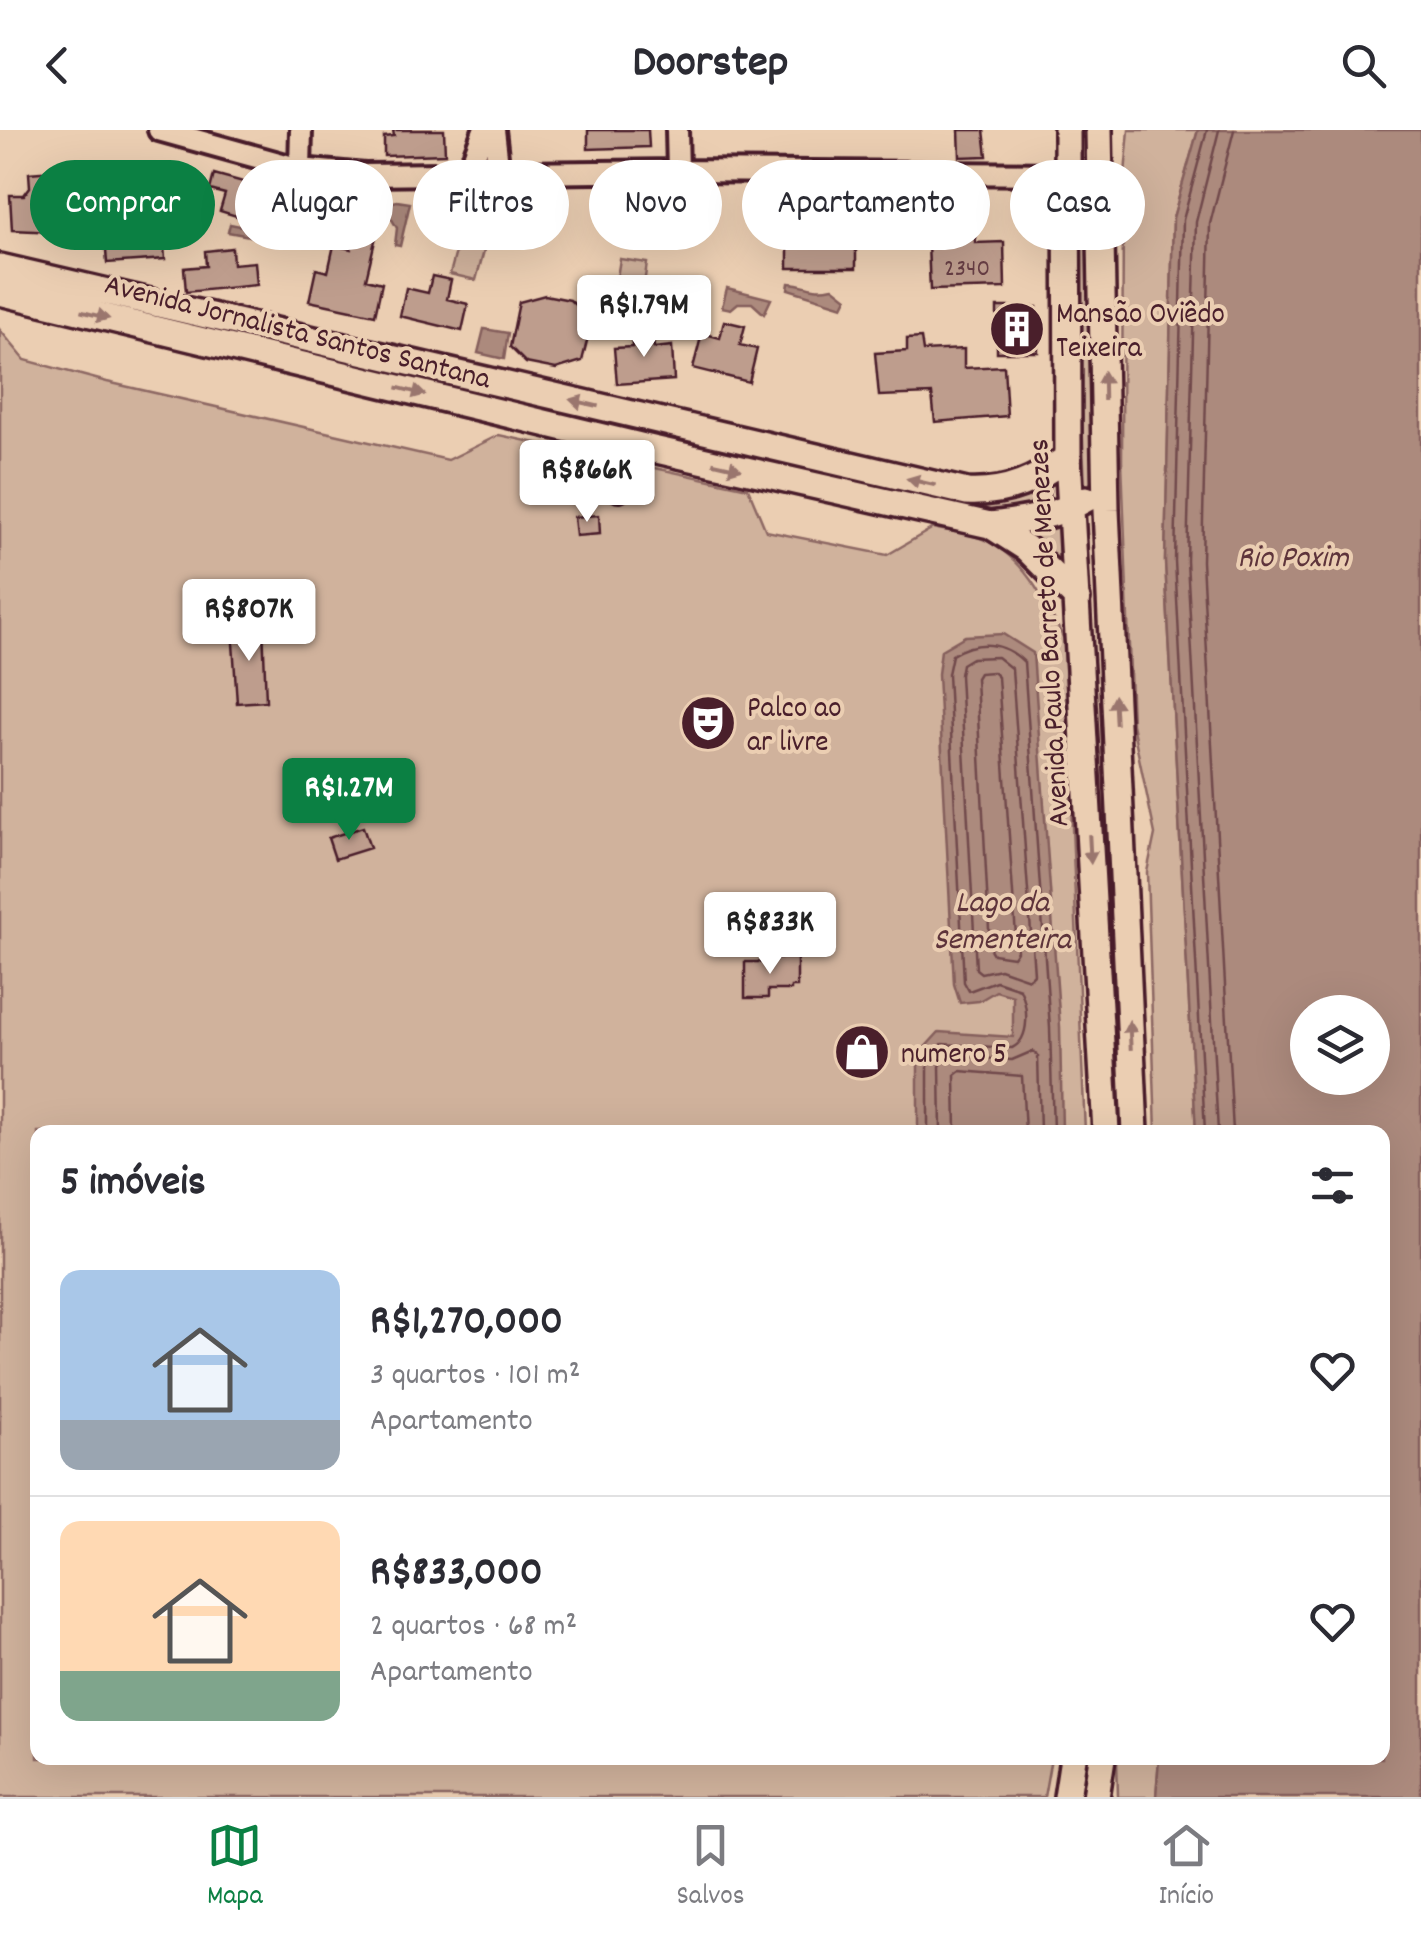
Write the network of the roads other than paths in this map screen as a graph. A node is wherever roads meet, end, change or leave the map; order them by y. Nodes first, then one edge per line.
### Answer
1 (158, 130) edge
2 (301, 130) edge
3 (484, 130) edge
4 (494, 130) edge
5 (677, 130) edge
6 (1068, 130) edge
7 (1099, 130) edge
8 (264, 160) edge
9 (300, 160) edge
10 (473, 160) edge
11 (498, 160) edge
12 (678, 160) edge
13 (1068, 160) edge
14 (722, 171) edge
15 (1010, 174) edge
16 (1068, 250) edge
17 (0, 267) edge
18 (0, 292) edge
19 (603, 437) junction
20 (648, 448) junction
21 (1068, 458) junction
22 (850, 466) junction
23 (1106, 486) junction
24 (823, 489) junction
25 (1072, 507) junction
26 (990, 525) junction
27 (1077, 599) junction
28 (1106, 1125) edge
29 (1135, 1125) edge
30 (1072, 1765) edge
31 (1101, 1765) edge
32 (1067, 1797) edge
33 (1096, 1797) edge

1 - 8 street
2 - 9 street
3 - 10 street
4 - 11 street
5 - 12 street
6 - 13 main road, Avenida Paulo Barreto de Menezes
23 -> 7 main road
14 - 15 street
16 - 21 main road, Avenida Paulo Barreto de Menezes
22 -> 17 main road, Avenida Jornalista Santos Santana
18 -> 19 main road, Avenida Jornalista Santos Santana
19 - 20 main road, Avenida Jornalista Santos Santana
19 - 20 street
20 -> 24 main road, Avenida Jornalista Santos Santana
21 -> 22 main road, Avenida Jornalista Santos Santana
21 - 25 main road, Avenida Paulo Barreto de Menezes
22 - 24 main road
23 - 25 main road
29 -> 23 main road
24 - 26 main road, Avenida Jornalista Santos Santana
25 - 26 main road
25 - 27 main road, Avenida Paulo Barreto de Menezes
26 - 27 main road
27 -> 28 main road, Avenida Paulo Barreto de Menezes
30 - 32 main road
31 - 33 main road

